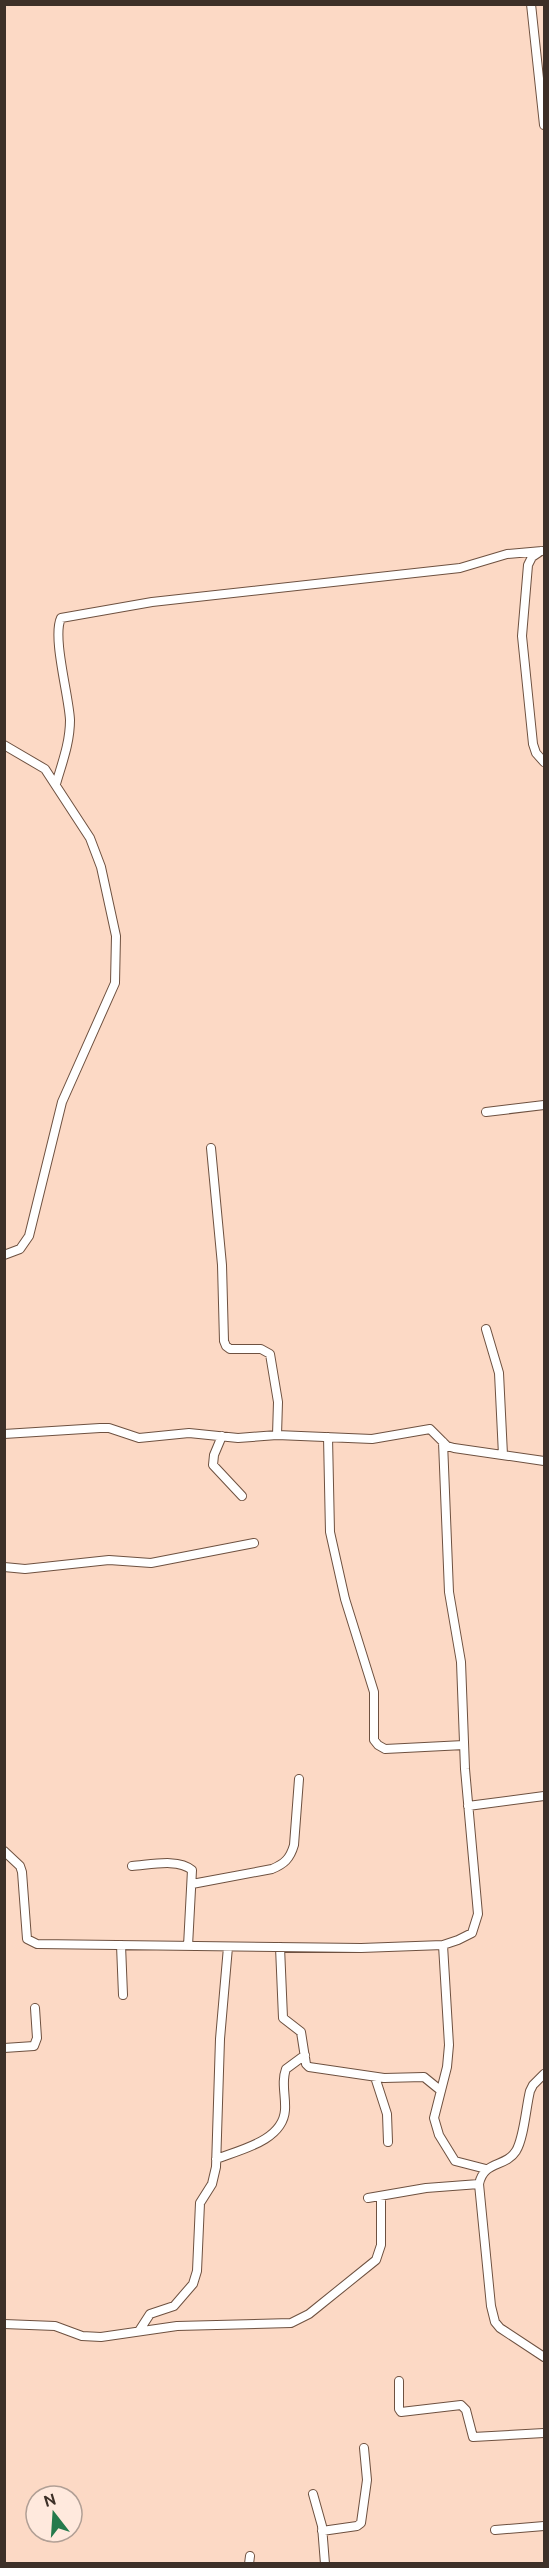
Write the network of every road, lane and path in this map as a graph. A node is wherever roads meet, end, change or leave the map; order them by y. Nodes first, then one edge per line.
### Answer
1 (531, 4) edge
2 (544, 125) edge
3 (543, 551) edge
4 (4, 745) edge
5 (544, 762) edge
6 (56, 784) junction
7 (544, 1105) edge
8 (486, 1112) dead end
9 (211, 1148) dead end
10 (4, 1255) edge
11 (486, 1329) dead end
12 (4, 1434) edge
13 (277, 1435) junction
14 (222, 1436) junction
15 (328, 1437) junction
16 (443, 1442) junction
17 (503, 1455) junction
18 (544, 1461) edge
19 (242, 1496) dead end
20 (255, 1543) dead end
21 (4, 1567) edge
22 (464, 1745) junction
23 (299, 1779) dead end
24 (544, 1796) edge
25 (468, 1806) junction
26 (4, 1851) edge
27 (132, 1866) dead end
28 (192, 1884) junction
29 (443, 1944) junction
30 (121, 1945) junction
31 (188, 1946) junction
32 (228, 1947) junction
33 (280, 1947) junction
34 (123, 1995) dead end
35 (35, 2008) dead end
36 (4, 2048) edge
37 (305, 2055) junction
38 (544, 2074) edge
39 (375, 2077) junction
40 (440, 2090) junction
41 (388, 2142) dead end
42 (216, 2159) junction
43 (486, 2169) junction
44 (479, 2184) junction
45 (381, 2196) junction
46 (368, 2198) dead end
47 (4, 2324) edge
48 (139, 2331) junction
49 (544, 2356) edge
50 (399, 2381) dead end
51 (544, 2433) edge
52 (364, 2448) dead end
53 (314, 2494) dead end
54 (544, 2526) edge
55 (495, 2530) dead end
56 (322, 2531) junction
57 (325, 2564) edge

1 - 2 street
3 - 5 street
3 - 6 street
4 - 6 street
6 - 10 street
7 - 8 street
9 - 13 street
11 - 17 street
12 - 14 street
13 - 14 street
13 - 15 street
14 - 19 street
15 - 16 street
15 - 22 street
16 - 17 street
16 - 22 street
17 - 18 street
20 - 21 street
22 - 25 street
23 - 28 street
24 - 25 street
25 - 29 street
26 - 30 street
27 - 28 street
28 - 31 street
29 - 33 street
29 - 40 street
30 - 31 street
30 - 34 street
31 - 32 street
32 - 33 street
32 - 42 street
33 - 37 street
35 - 36 street
37 - 39 street
37 - 42 street
38 - 43 street
39 - 40 street
39 - 41 street
40 - 43 street
42 - 48 street
43 - 44 street
44 - 45 street
44 - 49 street
45 - 46 street
45 - 48 street
47 - 48 street
50 - 51 street
52 - 56 street
53 - 56 street
54 - 55 street
56 - 57 street

